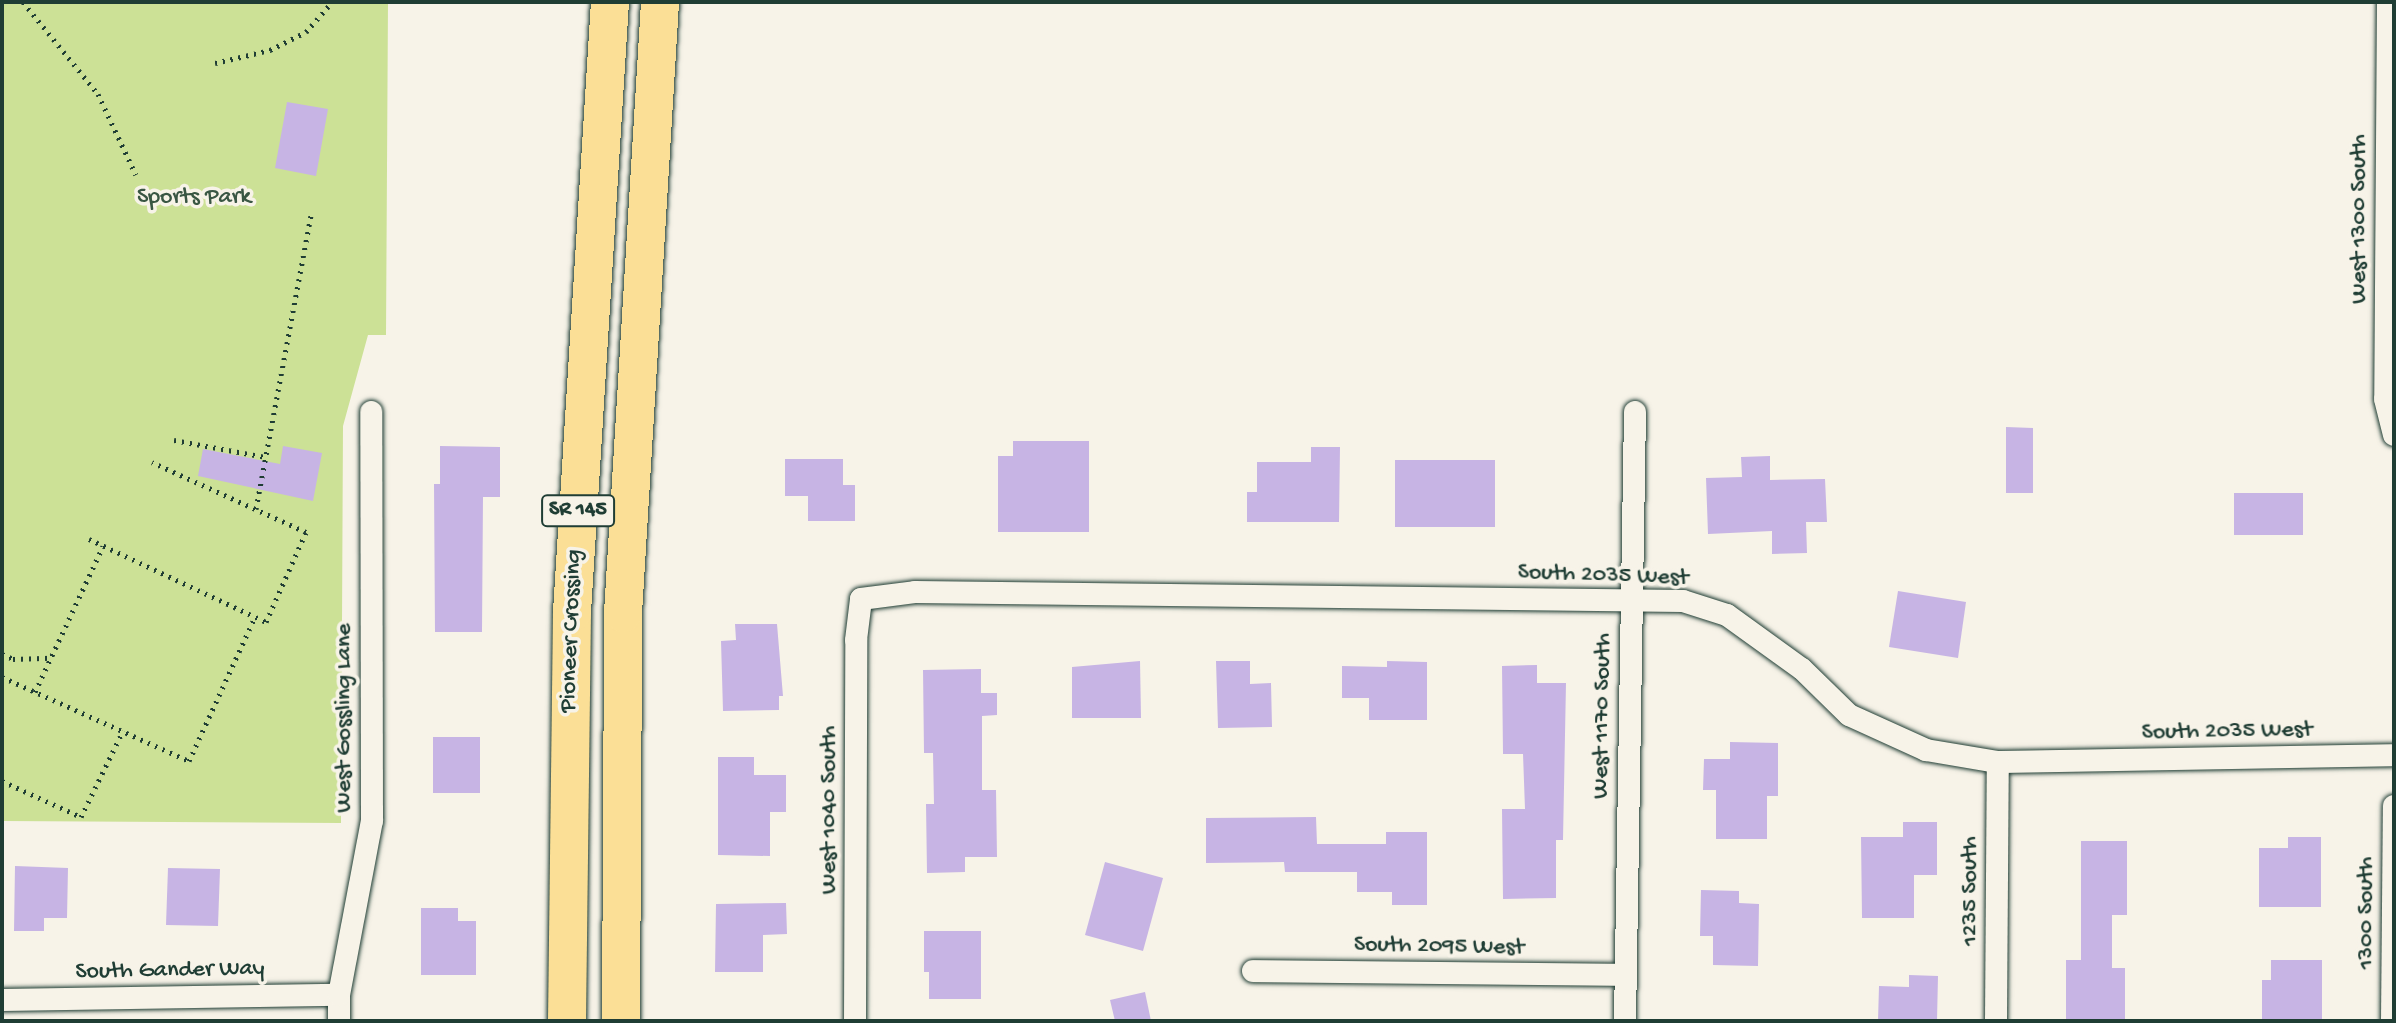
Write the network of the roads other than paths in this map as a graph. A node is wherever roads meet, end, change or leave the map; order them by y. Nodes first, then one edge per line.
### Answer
1 (610, 2) edge
2 (660, 2) edge
3 (2388, 2) edge
4 (2390, 134) edge
5 (371, 412) dead end
6 (1635, 412) dead end
7 (2394, 435) edge
8 (861, 599) joint
9 (1631, 599) junction
10 (2394, 755) edge
11 (1998, 762) junction
12 (2394, 806) edge
13 (1253, 971) dead end
14 (1626, 975) junction
15 (339, 995) junction
16 (2, 1000) edge
17 (339, 1021) edge
18 (567, 1021) edge
19 (621, 1021) edge
20 (855, 1021) edge
21 (1625, 1021) edge
22 (1996, 1021) edge
23 (2392, 1021) edge

1 - 18 highway, Pioneer Crossing / SR 145
2 - 19 highway, SR 145
3 - 4 street, West 1300 South
4 - 7 street, West 1300 South
5 - 15 street, West Gossling Lane
6 - 9 street, West 1170 South
8 - 9 street, South 2035 West
8 - 20 street, West 1040 South
9 - 11 street, South 2035 West
9 - 14 street, West 1170 South
10 - 11 street, South 2035 West
11 - 22 street, 1235 South
12 - 23 street, 1300 South
13 - 14 street, South 2095 West
14 - 21 street, West 1170 South
15 - 16 street, South Gander Way
15 - 17 street, West Gossling Lane

